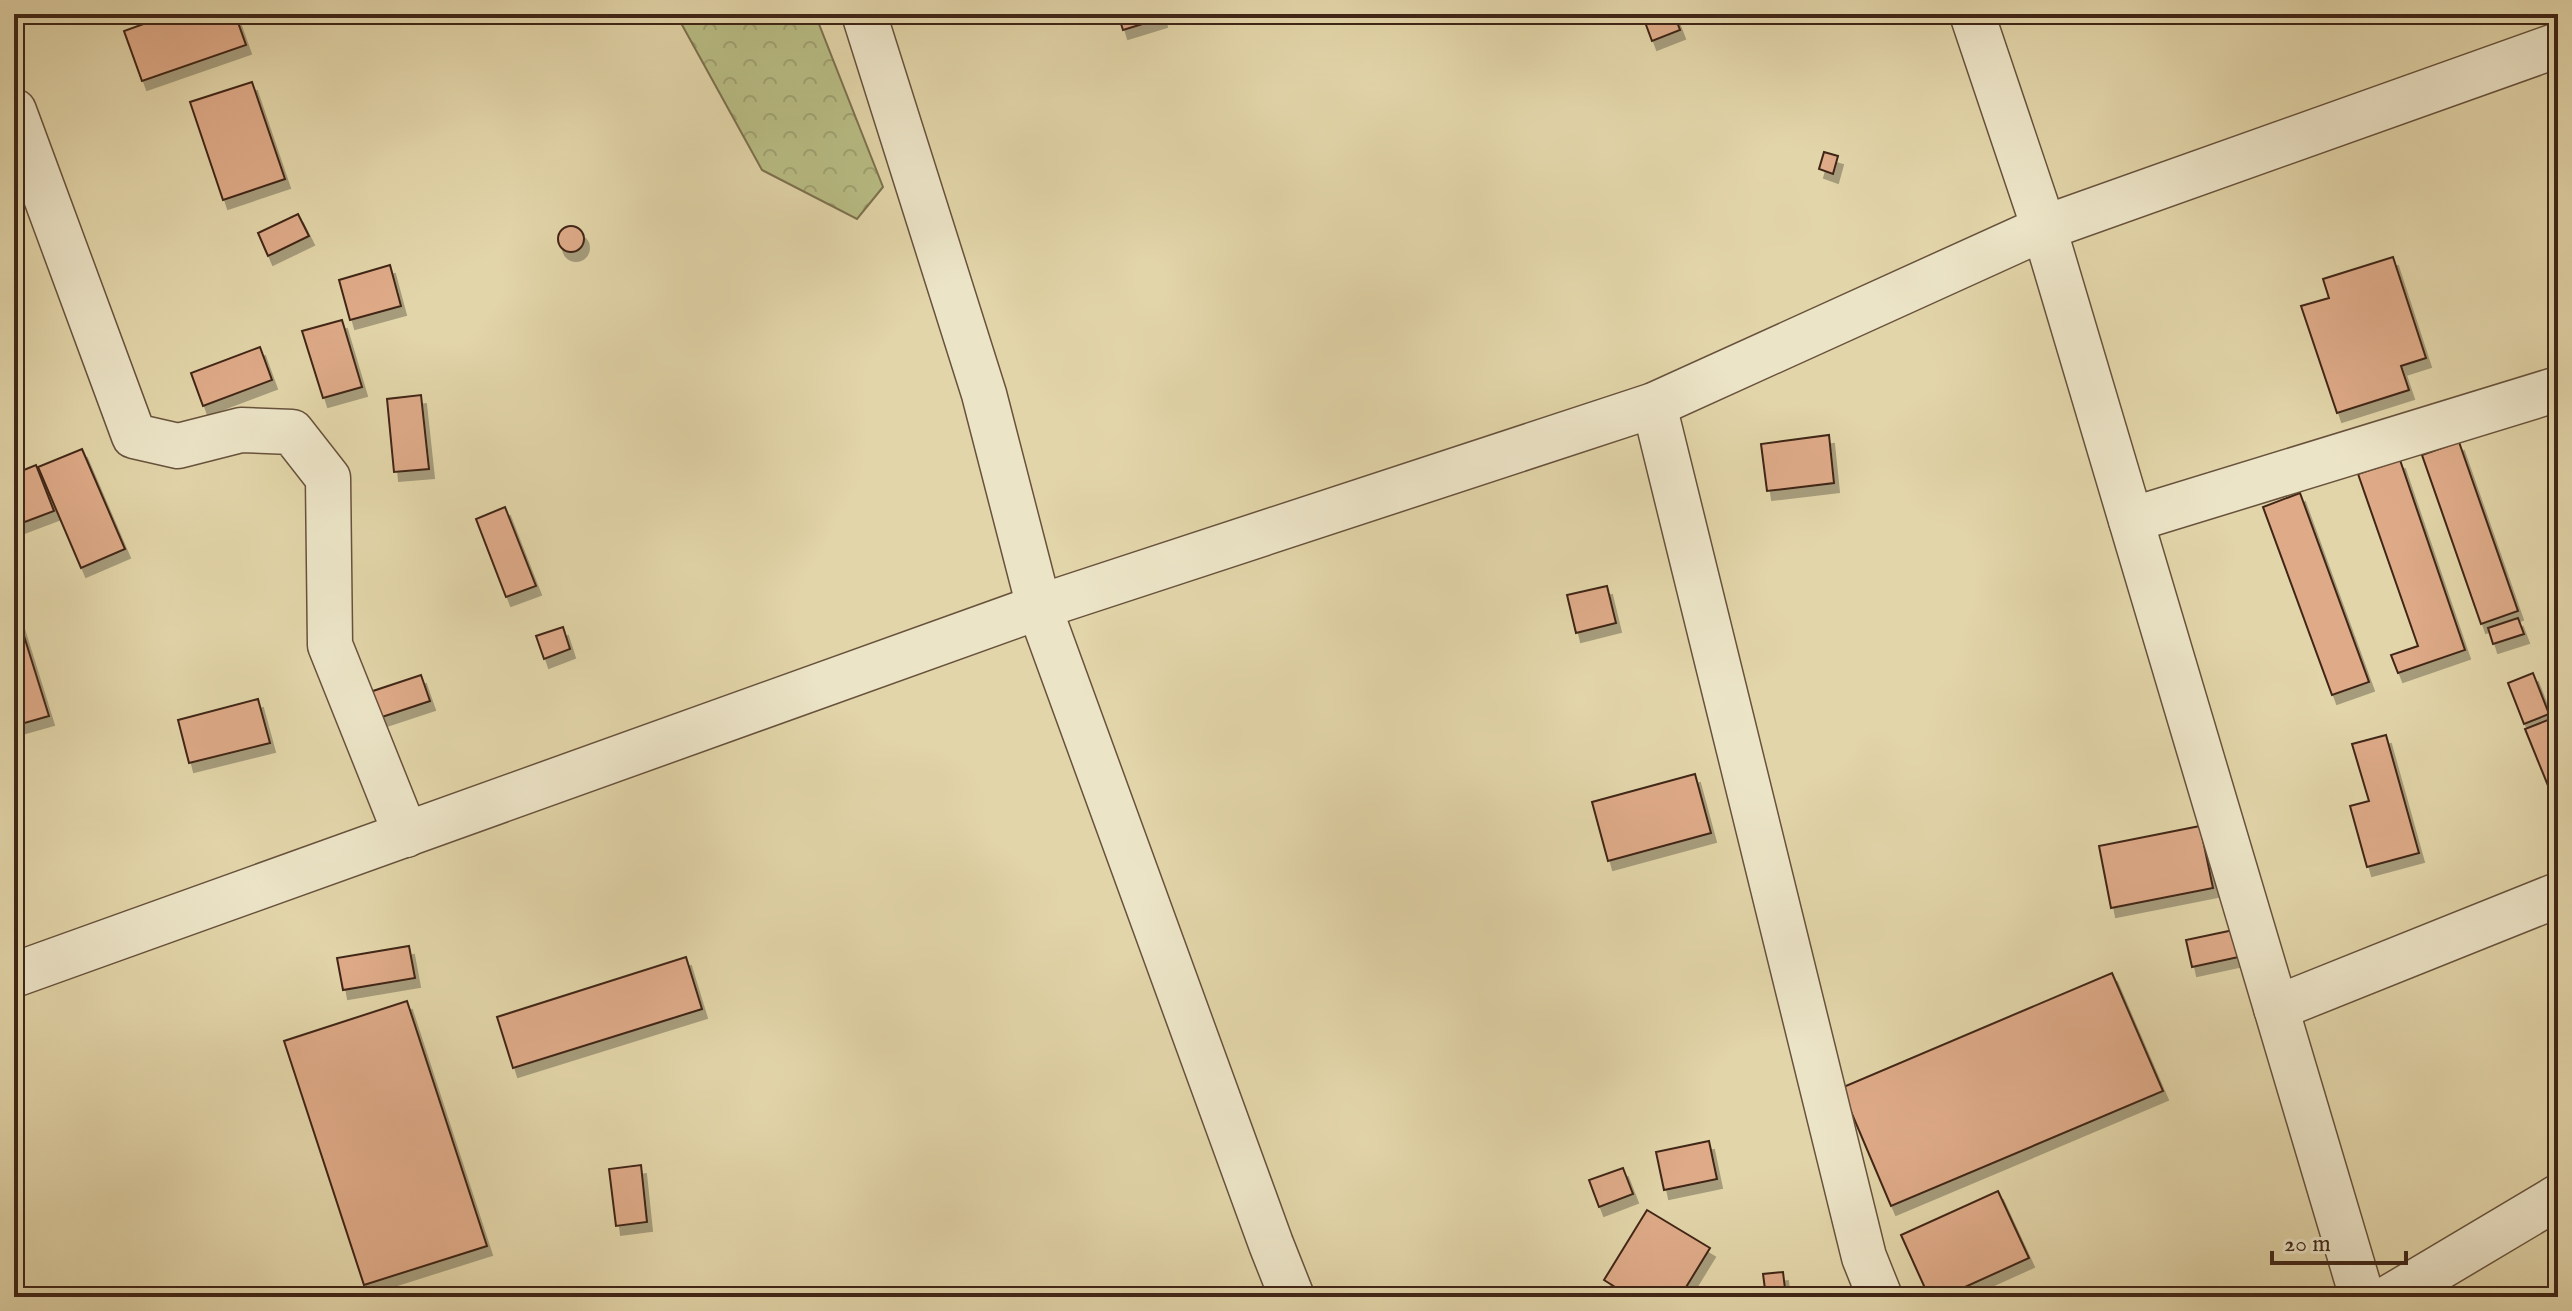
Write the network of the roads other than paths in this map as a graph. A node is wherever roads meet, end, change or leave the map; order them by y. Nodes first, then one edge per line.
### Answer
1 (864, 14) edge
2 (1972, 14) edge
3 (2558, 45) edge
4 (14, 111) edge
5 (2044, 228) junction
6 (2558, 389) edge
7 (1654, 405) junction
8 (2131, 520) junction
9 (1039, 607) junction
10 (406, 835) junction
11 (2558, 895) edge
12 (14, 975) edge
13 (2276, 1008) junction
14 (2558, 1197) edge
15 (1292, 1297) edge
16 (1880, 1297) edge
17 (2362, 1297) edge
18 (2390, 1297) edge

1 - 9 street
2 - 5 street
3 - 5 street
4 - 10 street
5 - 7 street
5 - 8 street
6 - 8 street
7 - 9 street
7 - 16 street
8 - 13 street
9 - 10 street
9 - 15 street
10 - 12 street
11 - 13 street
13 - 17 street
14 - 18 street

